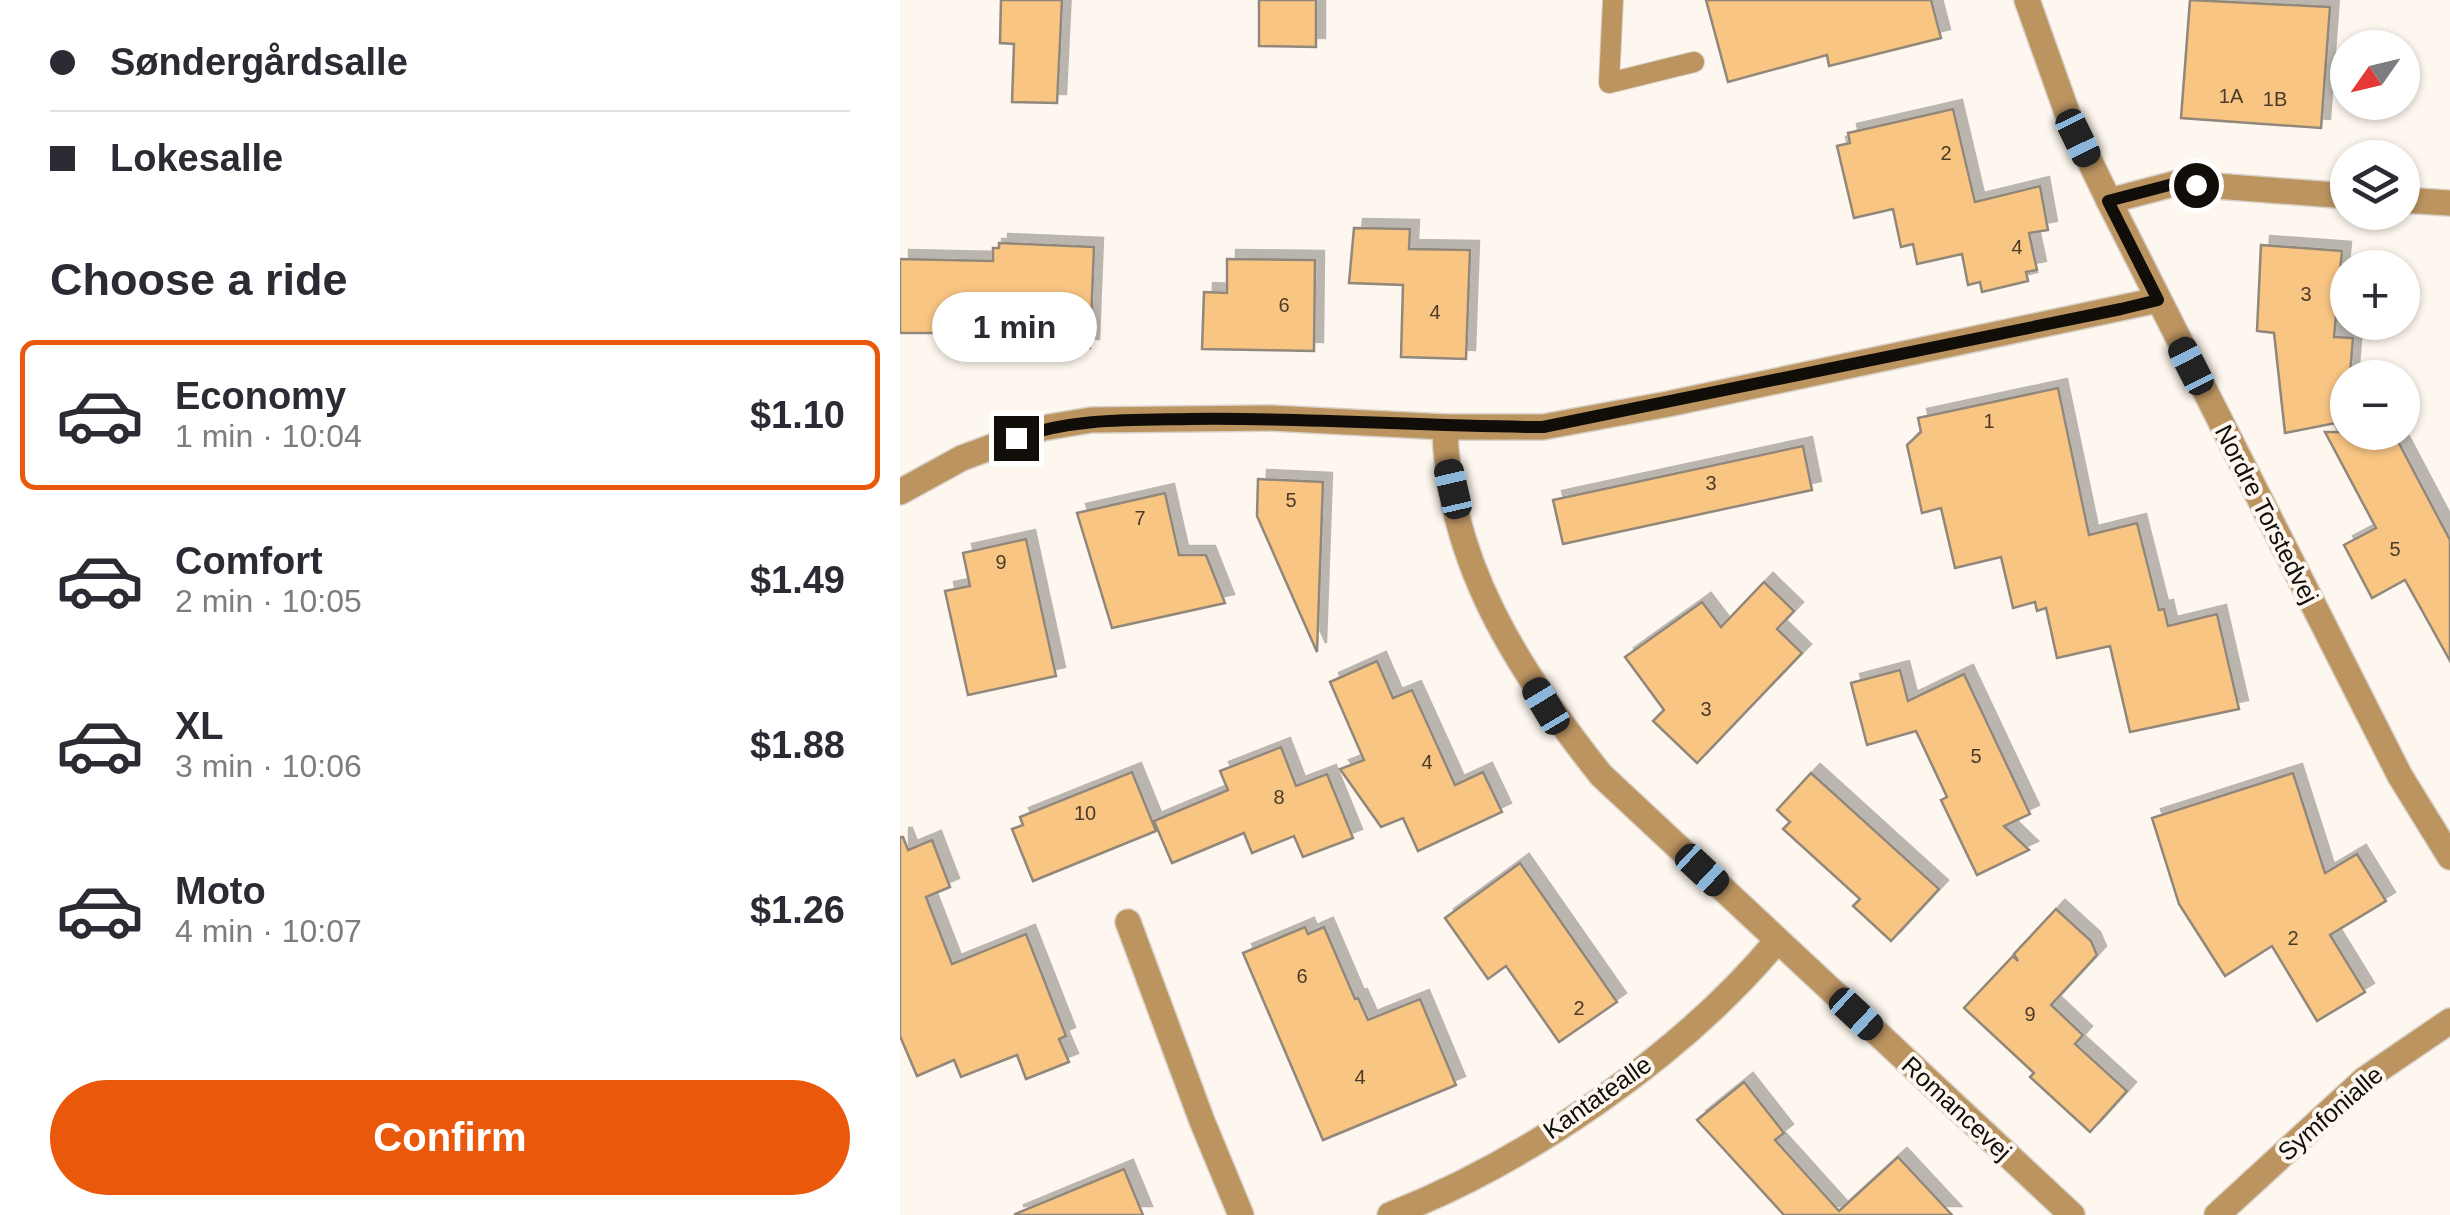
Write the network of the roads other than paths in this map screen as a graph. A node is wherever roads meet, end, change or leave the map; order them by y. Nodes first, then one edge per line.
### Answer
1 (1612, 0) edge
2 (2027, 0) edge
3 (1694, 62) dead end
4 (2330, 195) edge
5 (2108, 201) junction
6 (2420, 201) edge
7 (2450, 203) edge
8 (2158, 300) junction
9 (1445, 427) junction
10 (900, 492) edge
11 (2450, 856) edge
12 (1128, 922) dead end
13 (1777, 941) junction
14 (2450, 1021) edge
15 (1241, 1215) edge
16 (1390, 1215) edge
17 (2072, 1215) edge
18 (2217, 1215) edge

1 - 3 lane
2 - 5 street, Nordre Torstedvej
4 - 5 street
5 - 8 street, Nordre Torstedvej
6 - 7 street
8 - 9 street
8 - 11 street, Nordre Torstedvej
9 - 10 street
9 - 13 street, Romancevej
12 - 15 street
13 - 16 street, Kantatealle
13 - 17 street, Romancevej
14 - 18 street, Symfonialle

